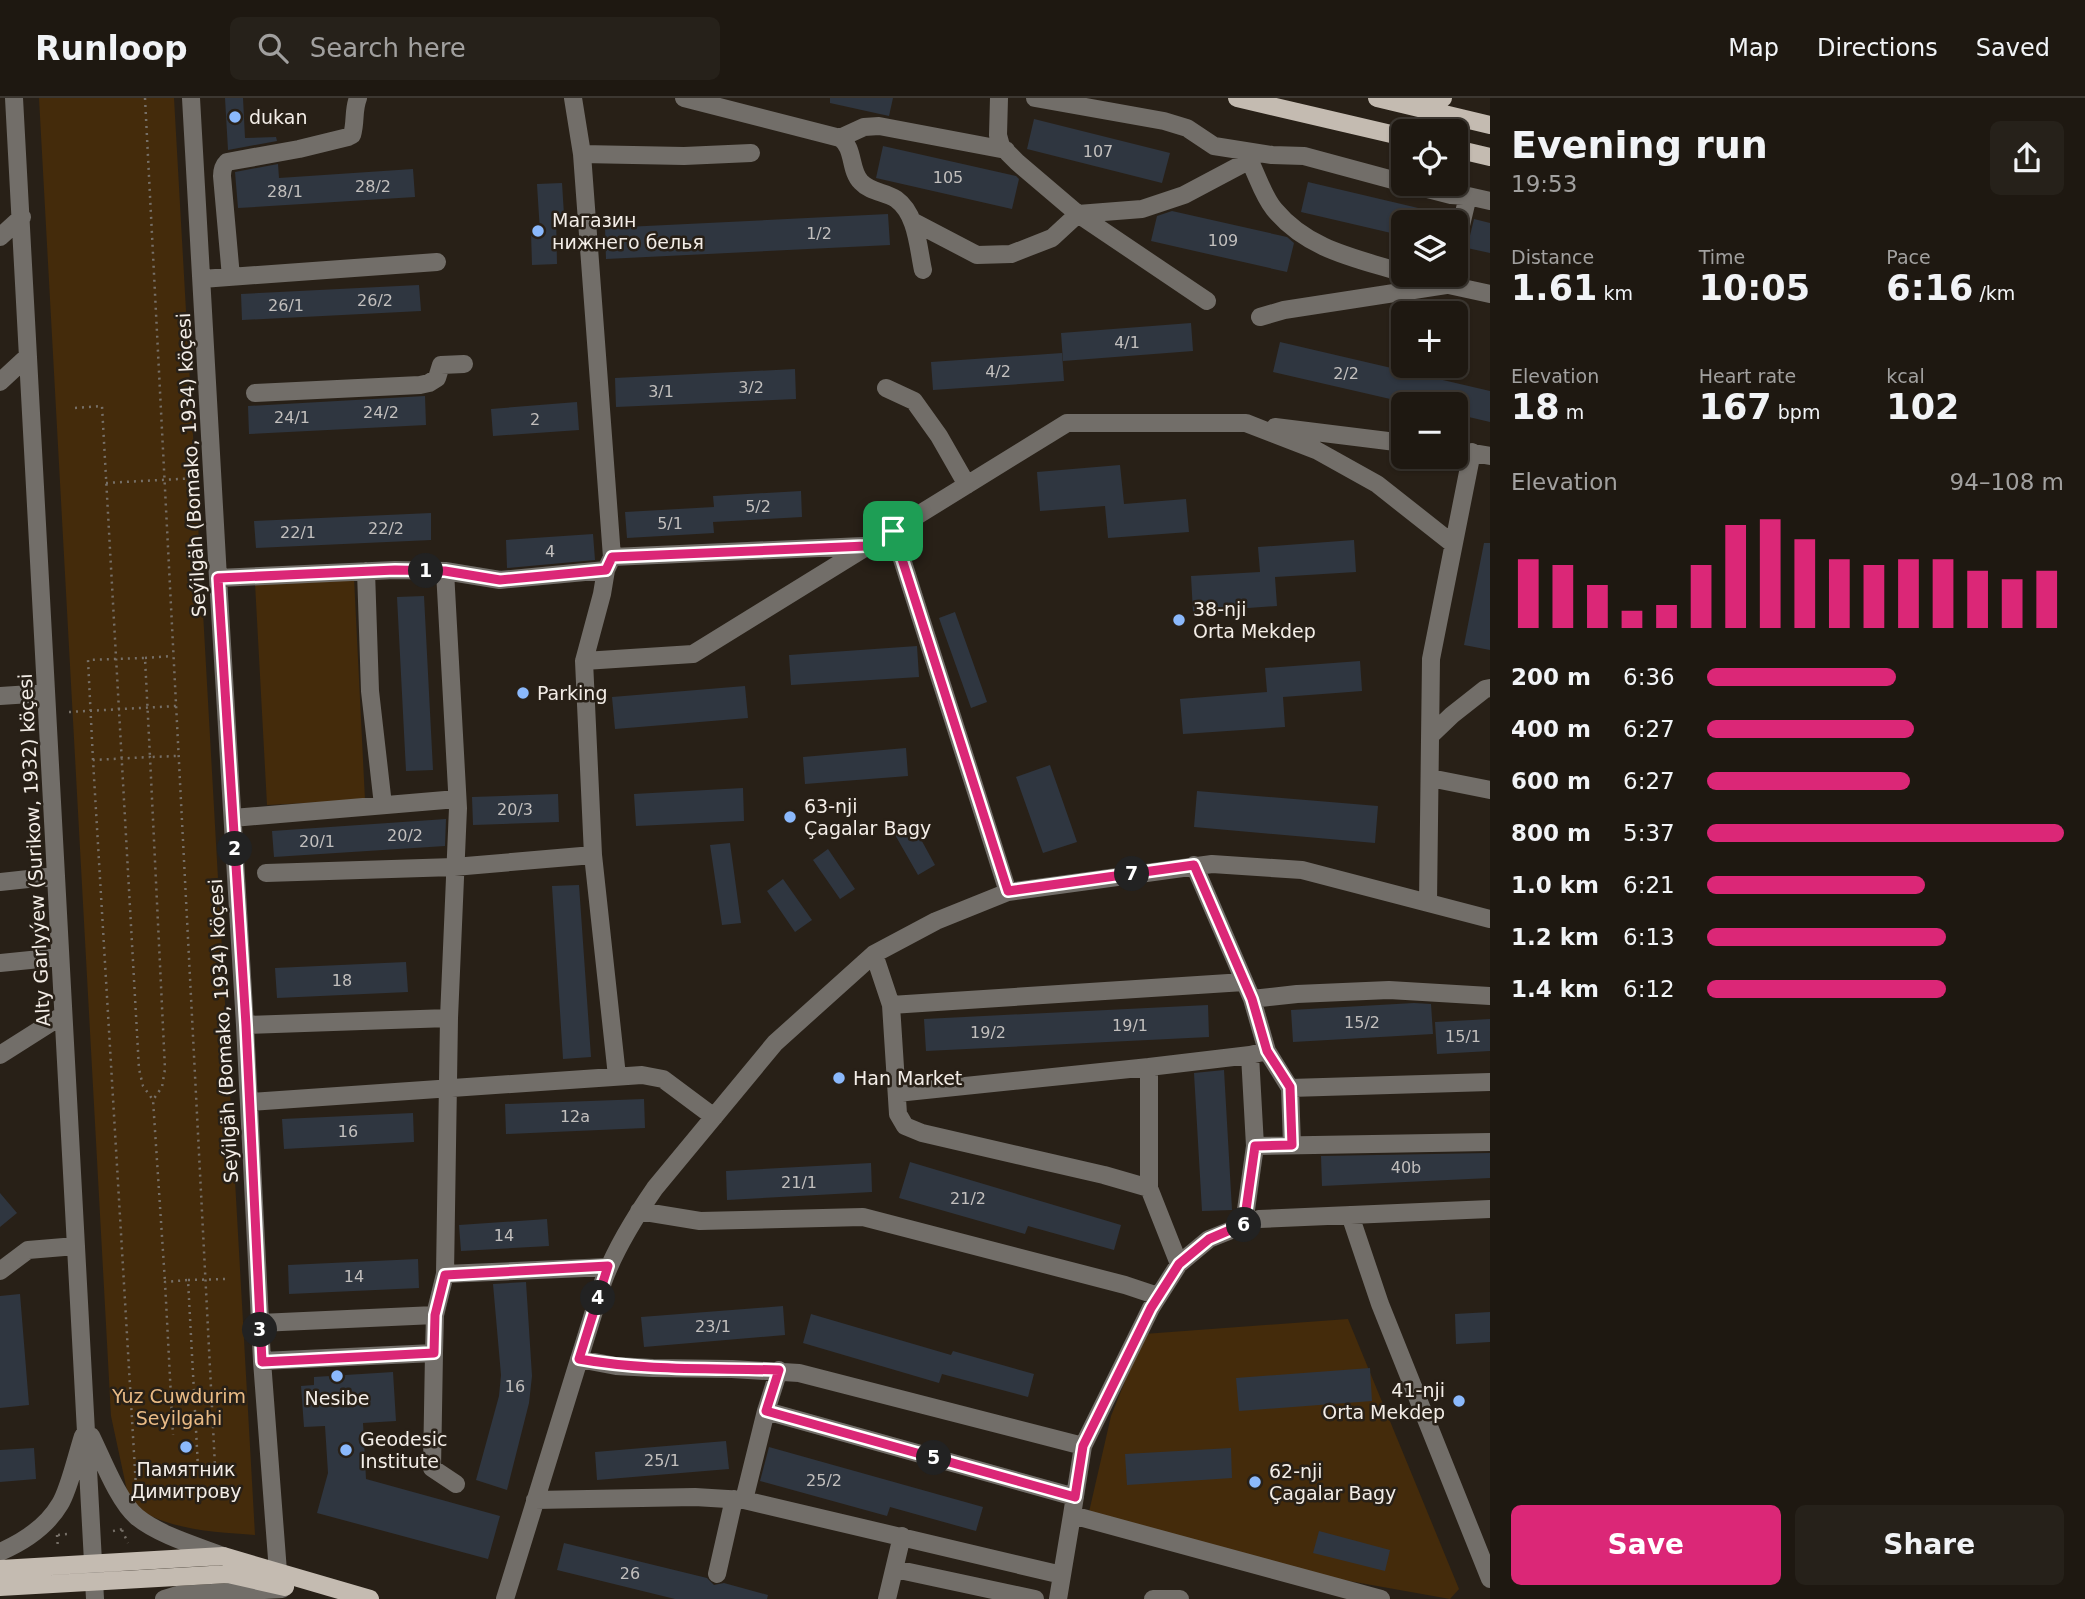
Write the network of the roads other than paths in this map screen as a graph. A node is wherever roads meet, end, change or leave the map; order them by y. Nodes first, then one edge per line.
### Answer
1 (14, 98) edge
2 (191, 98) edge
3 (358, 98) edge
4 (573, 98) edge
5 (684, 98) edge
6 (999, 98) edge
7 (1035, 98) edge
8 (1237, 98) edge
9 (1377, 98) edge
10 (1443, 98) edge
11 (1400, 103) junction
12 (737, 104) edge
13 (1490, 125) edge
14 (1391, 133) edge
15 (841, 138) junction
16 (1006, 150) junction
17 (1468, 152) edge
18 (751, 153) dead end
19 (582, 154) junction
20 (1247, 155) junction
21 (1490, 157) edge
22 (1391, 179) edge
23 (1468, 196) joint
24 (1490, 201) edge
25 (1465, 210) edge
26 (1078, 215) junction
27 (22, 217) junction
28 (912, 221) junction
29 (0, 237) edge
30 (437, 262) dead end
31 (1391, 269) edge
32 (923, 270) dead end
33 (232, 277) junction
34 (202, 279) junction
35 (1410, 287) edge
36 (1468, 287) edge
37 (1490, 295) edge
38 (1207, 301) dead end
39 (1260, 317) dead end
40 (28, 356) junction
41 (464, 364) dead end
42 (0, 382) edge
43 (886, 388) dead end
44 (255, 393) dead end
45 (1246, 423) junction
46 (1391, 441) edge
47 (1468, 452) edge
48 (1490, 456) edge
49 (1462, 469) edge
50 (967, 485) junction
51 (893, 531) junction
52 (1453, 544) junction
53 (866, 546) junction
54 (609, 564) junction
55 (445, 571) junction
56 (366, 572) junction
57 (218, 578) junction
58 (584, 661) junction
59 (1490, 688) edge
60 (46, 693) junction
61 (0, 696) edge
62 (1430, 736) junction
63 (1430, 778) junction
64 (1490, 789) edge
65 (457, 799) junction
66 (383, 805) junction
67 (233, 818) junction
68 (593, 855) junction
69 (1194, 865) junction
70 (454, 867) junction
71 (266, 873) dead end
72 (56, 876) junction
73 (0, 882) edge
74 (1008, 891) junction
75 (1428, 903) junction
76 (1490, 919) edge
77 (874, 954) junction
78 (60, 957) junction
79 (0, 963) edge
80 (1244, 982) junction
81 (1490, 996) edge
82 (1252, 999) junction
83 (891, 1005) junction
84 (64, 1015) junction
85 (449, 1018) junction
86 (246, 1025) junction
87 (1259, 1053) junction
88 (0, 1055) edge
89 (1149, 1067) junction
90 (617, 1076) junction
91 (1490, 1082) edge
92 (1290, 1087) junction
93 (448, 1089) junction
94 (897, 1093) junction
95 (249, 1102) junction
96 (714, 1117) junction
97 (1490, 1142) edge
98 (1292, 1145) junction
99 (1255, 1146) junction
100 (1149, 1188) junction
101 (1490, 1209) edge
102 (639, 1211) junction
103 (1350, 1216) junction
104 (1244, 1224) junction
105 (76, 1246) junction
106 (1179, 1264) junction
107 (608, 1266) junction
108 (0, 1271) edge
109 (445, 1275) junction
110 (1158, 1296) junction
111 (435, 1315) junction
112 (260, 1323) junction
113 (434, 1353) junction
114 (579, 1359) junction
115 (262, 1362) junction
116 (779, 1370) junction
117 (766, 1411) junction
118 (86, 1426) junction
119 (1083, 1446) junction
120 (456, 1484) dead end
121 (535, 1500) junction
122 (739, 1500) junction
123 (1073, 1506) junction
124 (902, 1536) junction
125 (0, 1552) edge
126 (223, 1556) junction
127 (94, 1563) junction
128 (0, 1569) edge
129 (895, 1569) junction
130 (717, 1574) dead end
131 (1062, 1575) junction
132 (1490, 1579) edge
133 (283, 1582) junction
134 (0, 1587) edge
135 (95, 1590) edge
136 (1354, 1596) edge
137 (164, 1599) edge
138 (327, 1599) edge
139 (370, 1599) edge
140 (505, 1599) edge
141 (887, 1599) edge
142 (1035, 1599) edge
143 (1058, 1599) edge
144 (1153, 1599) edge
145 (1181, 1599) edge
146 (1381, 1599) edge

1 - 27 street, Alty Garlyýew (Surikow, 1932) köçesi
2 - 34 street, Seýilgäh (Bomako, 1934) köçesi
3 - 33 street
4 - 19 street
5 - 12 street
6 - 16 street
7 - 20 street
8 - 14 main road
9 - 11 main road
10 - 11 main road
11 - 13 main road
12 - 15 street
15 - 16 street
15 - 28 street
16 - 26 street
17 - 21 main road
18 - 19 street
19 - 54 street
20 - 22 street
20 - 26 street
20 - 31 street
23 - 24 street
23 - 25 street
26 - 28 street
26 - 38 street
27 - 29 street
27 - 40 street, Alty Garlyýew (Surikow, 1932) köçesi
28 - 32 street
30 - 33 street
33 - 34 street
34 - 57 street, Seýilgäh (Bomako, 1934) köçesi
35 - 39 street
36 - 37 street
40 - 42 street
40 - 60 street, Alty Garlyýew (Surikow, 1932) köçesi
41 - 44 street
43 - 50 street
45 - 46 street
45 - 50 street
45 - 52 street
47 - 48 street
49 - 52 street
50 - 51 street
51 - 53 street
51 - 74 street
52 - 62 street
53 - 54 street
53 - 58 street
54 - 55 street
54 - 58 street
55 - 56 street
55 - 65 street
56 - 57 street
56 - 66 street
57 - 67 street, Seýilgäh (Bomako, 1934) köçesi
58 - 68 street
59 - 62 street
60 - 61 street
60 - 72 street, Alty Garlyýew (Surikow, 1932) köçesi
62 - 63 street
63 - 64 street
63 - 75 street
65 - 66 street
65 - 70 street
66 - 67 street
67 - 86 street, Seýilgäh (Bomako, 1934) köçesi
68 - 70 street
68 - 90 street
69 - 74 street
69 - 75 street
69 - 80 street
70 - 71 street
70 - 85 street
72 - 73 street
72 - 78 street, Alty Garlyýew (Surikow, 1932) köçesi
74 - 77 street
75 - 76 street
77 - 83 street
77 - 96 street
78 - 79 street
78 - 84 street, Alty Garlyýew (Surikow, 1932) köçesi
80 - 82 street
80 - 83 street
81 - 82 street
82 - 87 street
83 - 94 street
84 - 88 street
84 - 105 street, Alty Garlyýew (Surikow, 1932) köçesi
85 - 86 street
85 - 93 street
86 - 95 street, Seýilgäh (Bomako, 1934) köçesi
87 - 89 street
87 - 92 street
87 - 99 street
89 - 94 street
89 - 100 street
90 - 93 street
90 - 96 street
91 - 92 street
92 - 98 street
93 - 95 street
93 - 109 street
94 - 100 street
95 - 112 street, Seýilgäh (Bomako, 1934) köçesi
96 - 102 street
97 - 98 street
98 - 99 street
99 - 104 street
100 - 106 street
101 - 103 street
102 - 107 street
102 - 110 street
103 - 104 street
103 - 132 street
104 - 106 street
105 - 108 street
105 - 118 street, Alty Garlyýew (Surikow, 1932) köçesi
106 - 110 street
107 - 109 street
107 - 114 street
109 - 111 street
110 - 119 street
111 - 112 street
111 - 113 street
112 - 115 street, Seýilgäh (Bomako, 1934) köçesi
113 - 115 street
113 - 120 street
114 - 116 street
114 - 121 street
115 - 133 street, Seýilgäh (Bomako, 1934) köçesi
116 - 117 street
116 - 119 street
117 - 122 street
117 - 123 street
118 - 125 street
118 - 126 street
118 - 127 street, Alty Garlyýew (Surikow, 1932) köçesi
119 - 123 street
121 - 122 street
121 - 140 street
122 - 124 street
122 - 130 street
123 - 131 street
123 - 136 street
124 - 129 street
124 - 131 street
126 - 127 main road
126 - 133 main road
127 - 128 main road
127 - 135 street, Alty Garlyýew (Surikow, 1932) köçesi
129 - 141 street
129 - 142 street
131 - 143 street
133 - 135 main road
133 - 137 street
133 - 138 main road
133 - 139 main road
134 - 135 main road
136 - 146 street
144 - 145 street

